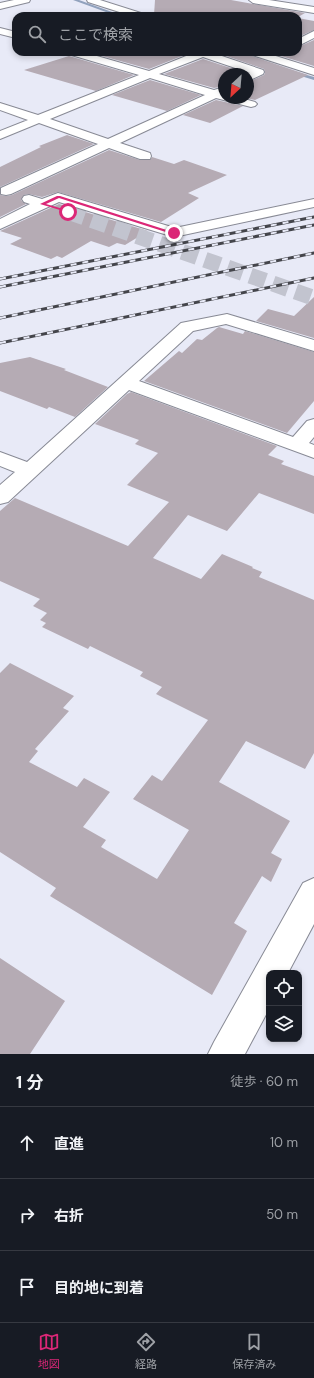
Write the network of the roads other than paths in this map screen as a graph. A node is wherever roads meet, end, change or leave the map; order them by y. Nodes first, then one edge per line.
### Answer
1 (26, 0) edge
2 (91, 0) edge
3 (253, 0) edge
4 (284, 5) junction
5 (0, 6) edge
6 (314, 10) edge
7 (128, 12) edge
8 (269, 12) edge
9 (0, 31) edge
10 (12, 34) edge
11 (314, 34) edge
12 (302, 41) edge
13 (85, 56) edge
14 (196, 56) edge
15 (212, 56) edge
16 (266, 56) edge
17 (276, 56) edge
18 (272, 58) junction
19 (247, 68) edge
20 (311, 69) edge
21 (254, 70) edge
22 (149, 75) junction
23 (254, 75) edge
24 (218, 93) edge
25 (218, 95) edge
26 (0, 106) edge
27 (39, 120) junction
28 (0, 135) edge
29 (109, 143) junction
30 (145, 156) dead end
31 (3, 190) edge
32 (314, 203) edge
33 (42, 204) junction
34 (68, 212) tunnel mouth
35 (0, 225) edge
36 (314, 346) edge
37 (126, 383) junction
38 (314, 425) edge
39 (305, 448) edge
40 (0, 458) edge
41 (30, 471) junction
42 (0, 498) edge
43 (314, 893) edge
44 (272, 970) edge
45 (266, 981) edge
46 (226, 1054) edge

1 - 5 main road
2 - 7 main road
3 - 4 main road
4 - 6 main road
4 - 8 main road
9 - 10 main road
11 - 12 main road
13 - 22 main road
14 - 22 main road
15 - 19 main road
16 - 18 main road
17 - 18 main road
18 - 20 main road
21 - 23 main road
22 - 24 main road
22 - 27 main road
25 - 29 main road
26 - 27 main road
27 - 28 main road
27 - 29 main road
29 - 30 main road
29 - 31 main road
31 - 33 main road
32 - 33 main road
33 - 34 main road
33 - 35 main road
36 - 37 main road
37 - 39 main road
37 - 41 main road
38 - 39 main road
40 - 41 main road
41 - 42 main road
43 - 44 main road
45 - 46 main road

